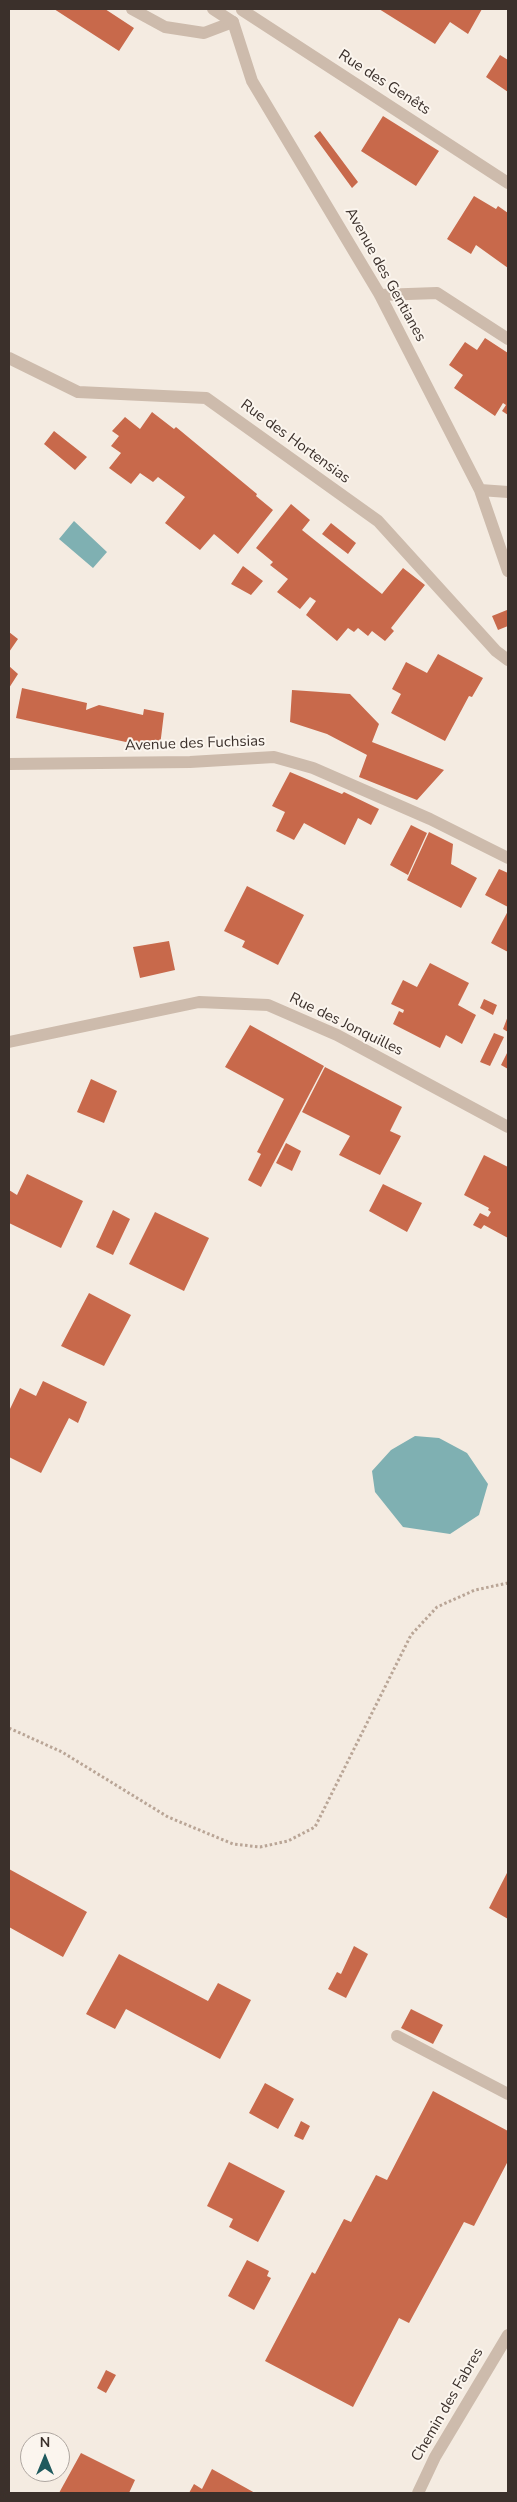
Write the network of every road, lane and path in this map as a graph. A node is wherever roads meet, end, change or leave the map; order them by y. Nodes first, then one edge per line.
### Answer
1 (132, 9) edge
2 (213, 9) edge
3 (243, 9) edge
4 (233, 22) junction
5 (508, 183) edge
6 (380, 295) junction
7 (508, 339) edge
8 (9, 358) edge
9 (480, 490) junction
10 (508, 492) edge
11 (508, 571) edge
12 (508, 660) edge
13 (9, 764) edge
14 (508, 858) edge
15 (9, 1042) edge
16 (508, 1127) edge
17 (508, 1583) edge
18 (9, 1728) edge
19 (397, 2036) dead end
20 (508, 2094) edge
21 (508, 2335) edge
22 (418, 2493) edge

1 - 4 street
2 - 4 street
3 - 4 street
3 - 5 street, Rue des Genêts
4 - 6 street, Avenue des Gentianes
6 - 7 street
6 - 9 street, Avenue des Gentianes
8 - 12 street, Rue des Hortensias
9 - 10 street
9 - 11 street, Avenue des Gentianes
13 - 14 street, Avenue des Fuchsias
15 - 16 street, Rue des Jonquilles
17 - 18 path
19 - 20 street
21 - 22 street, Chemin des Fabres

